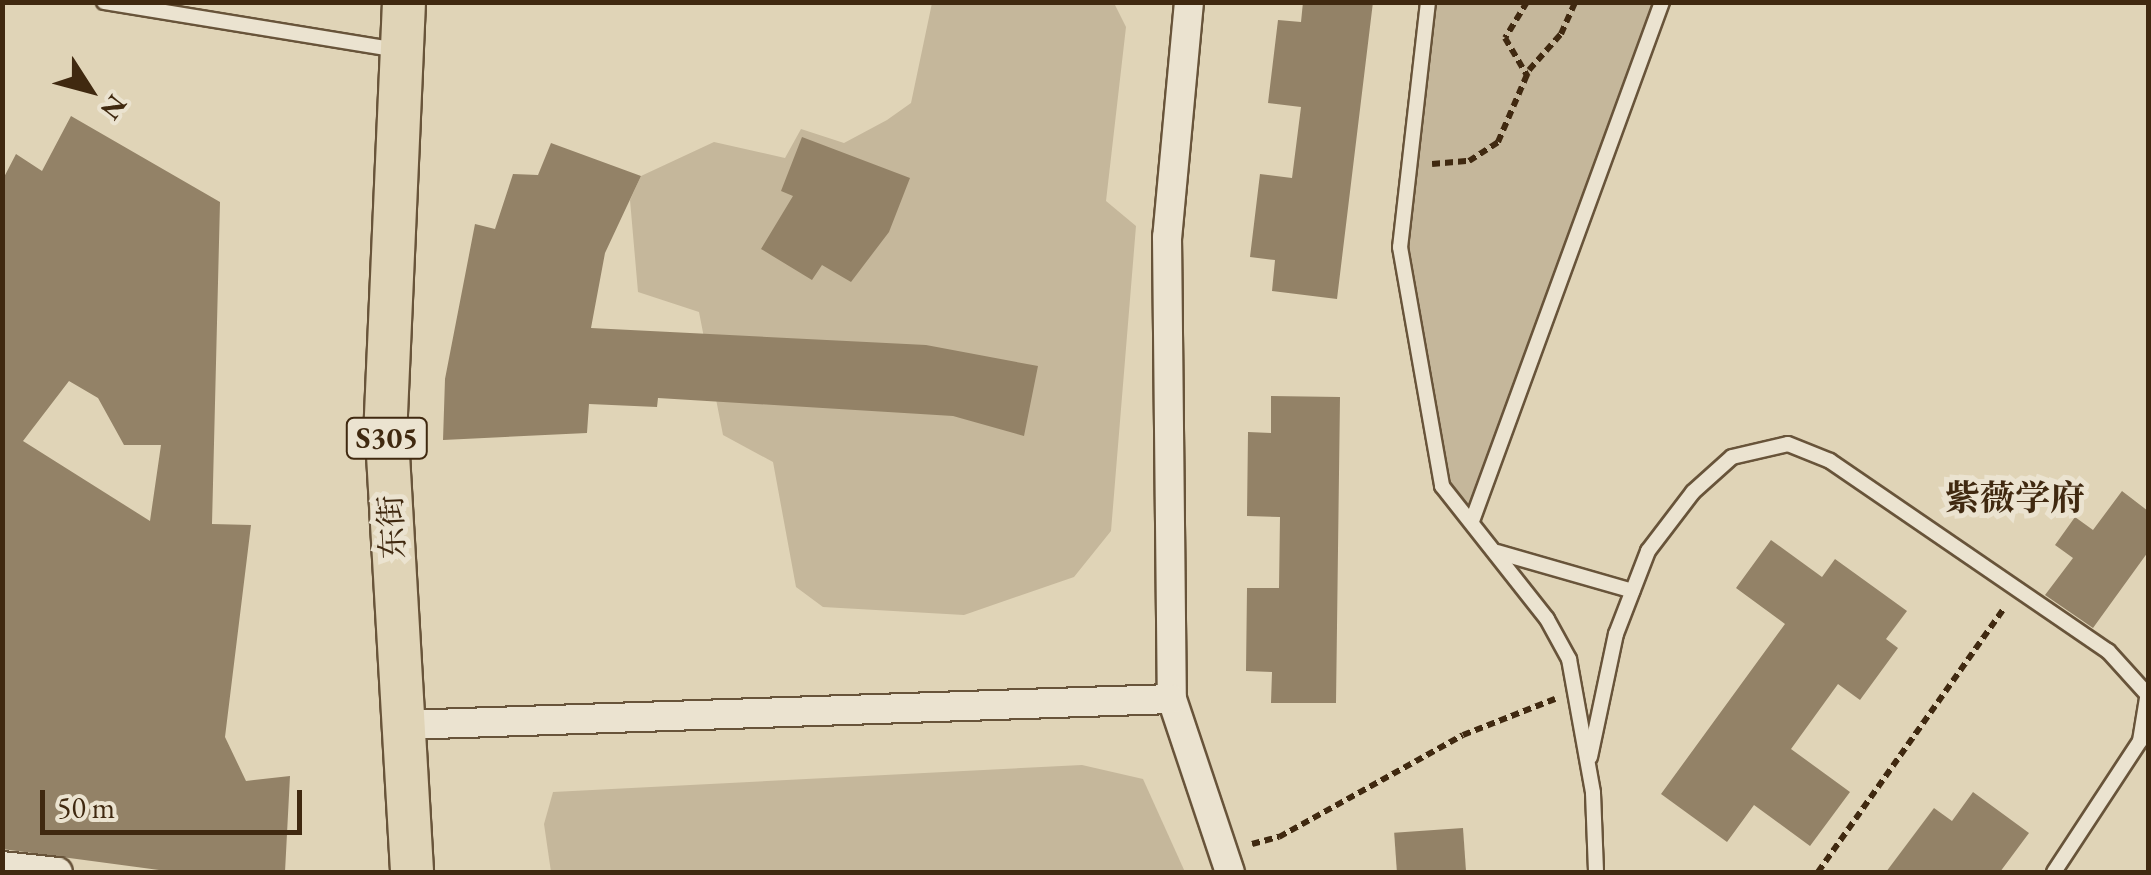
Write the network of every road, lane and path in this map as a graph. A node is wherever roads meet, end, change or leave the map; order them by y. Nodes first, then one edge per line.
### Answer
1 (104, 2) edge
2 (404, 2) edge
3 (1189, 2) edge
4 (1428, 2) edge
5 (1528, 2) edge
6 (1576, 2) edge
7 (1662, 2) edge
8 (170, 8) edge
9 (402, 51) junction
10 (1528, 77) junction
11 (1410, 154) junction
12 (1472, 521) junction
13 (1497, 552) junction
14 (2017, 589) junction
15 (1633, 591) junction
16 (1575, 691) junction
17 (2148, 693) edge
18 (1172, 699) junction
19 (404, 726) junction
20 (1588, 766) junction
21 (1227, 862) edge
22 (2, 866) edge
23 (58, 872) edge
24 (412, 872) edge
25 (1596, 872) edge
26 (1818, 872) edge
27 (2054, 872) edge

1 - 8 lane
2 - 9 main road, 东街 / S305
3 - 18 street
4 - 11 lane
5 - 10 path
6 - 10 path
7 - 12 lane
8 - 9 lane
9 - 19 main road, 东街 / S305
10 - 11 path
11 - 12 lane
12 - 13 lane
13 - 15 lane
13 - 16 lane
14 - 15 lane
14 - 17 lane
14 - 26 path
15 - 20 lane
16 - 20 lane
16 - 21 path
17 - 27 lane
18 - 19 street
18 - 21 street
19 - 24 main road, 东街 / S305
20 - 25 lane
22 - 23 street

